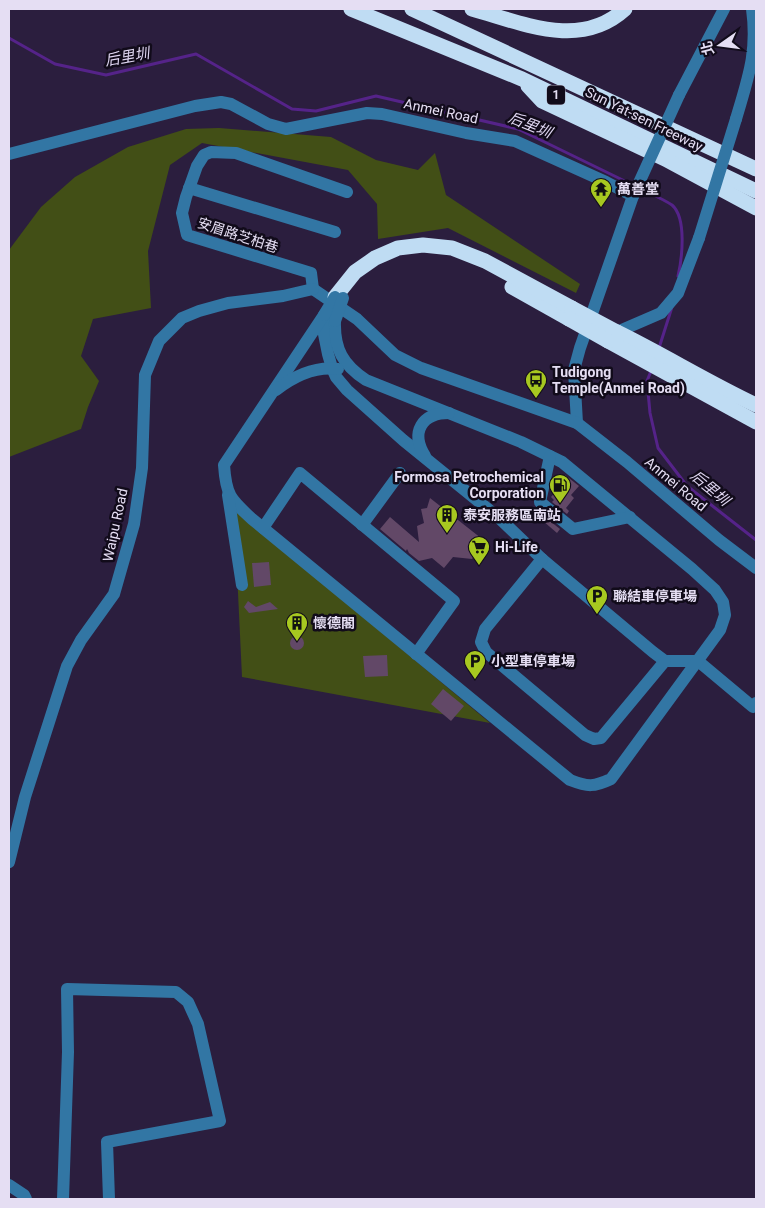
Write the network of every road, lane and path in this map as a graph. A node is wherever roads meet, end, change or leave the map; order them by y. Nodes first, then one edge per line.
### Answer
1 (351, 9) edge
2 (412, 9) edge
3 (472, 9) edge
4 (626, 9) edge
5 (724, 9) edge
6 (752, 9) edge
7 (522, 79) junction
8 (9, 154) edge
9 (756, 169) edge
10 (189, 188) junction
11 (756, 191) edge
12 (347, 192) dead end
13 (633, 196) junction
14 (756, 208) edge
15 (335, 232) dead end
16 (313, 289) junction
17 (339, 297) joint
18 (330, 316) junction
19 (612, 336) junction
20 (664, 364) junction
21 (332, 368) junction
22 (355, 373) junction
23 (272, 394) junction
24 (756, 405) edge
25 (449, 414) junction
26 (756, 422) edge
27 (577, 423) junction
28 (550, 456) junction
29 (426, 458) junction
30 (400, 473) dead end
31 (226, 488) junction
32 (630, 517) junction
33 (362, 525) junction
34 (263, 528) junction
35 (542, 559) junction
36 (756, 568) edge
37 (242, 585) dead end
38 (416, 654) junction
39 (665, 661) junction
40 (698, 661) junction
41 (756, 703) edge
42 (9, 862) edge
43 (9, 1185) edge
44 (26, 1199) edge
45 (63, 1199) edge
46 (109, 1199) edge

1 - 7 highway, Sun Yat-sen Freeway / 1
2 - 9 highway, Sun Yat-sen Freeway / 1
3 - 4 highway
5 - 13 street, bridge
6 - 19 street, bridge
7 - 11 highway, Sun Yat-sen Freeway / 1
7 - 14 highway
8 - 13 street, Anmei Road
10 - 12 street, 安眉路芝柏巷
10 - 15 street
10 - 16 street, 安眉路芝柏巷
13 - 27 street
16 - 27 street, Anmei Road
16 - 42 street, Waipu Road
17 - 18 street, bridge
17 - 19 highway, bridge
18 - 21 street
18 - 22 street
18 - 23 street
19 - 20 highway
20 - 24 highway
20 - 26 highway
21 - 22 street
21 - 23 street
21 - 29 street
22 - 25 street
23 - 31 street
25 - 28 street
25 - 29 street
27 - 36 street, Anmei Road
28 - 32 street
28 - 32 street
29 - 35 street
30 - 33 street
31 - 34 street
31 - 37 street
32 - 40 street
33 - 34 street
33 - 38 street
34 - 38 street
35 - 39 street
35 - 39 street
38 - 40 street
39 - 40 street
40 - 41 street
43 - 44 street
45 - 46 street

